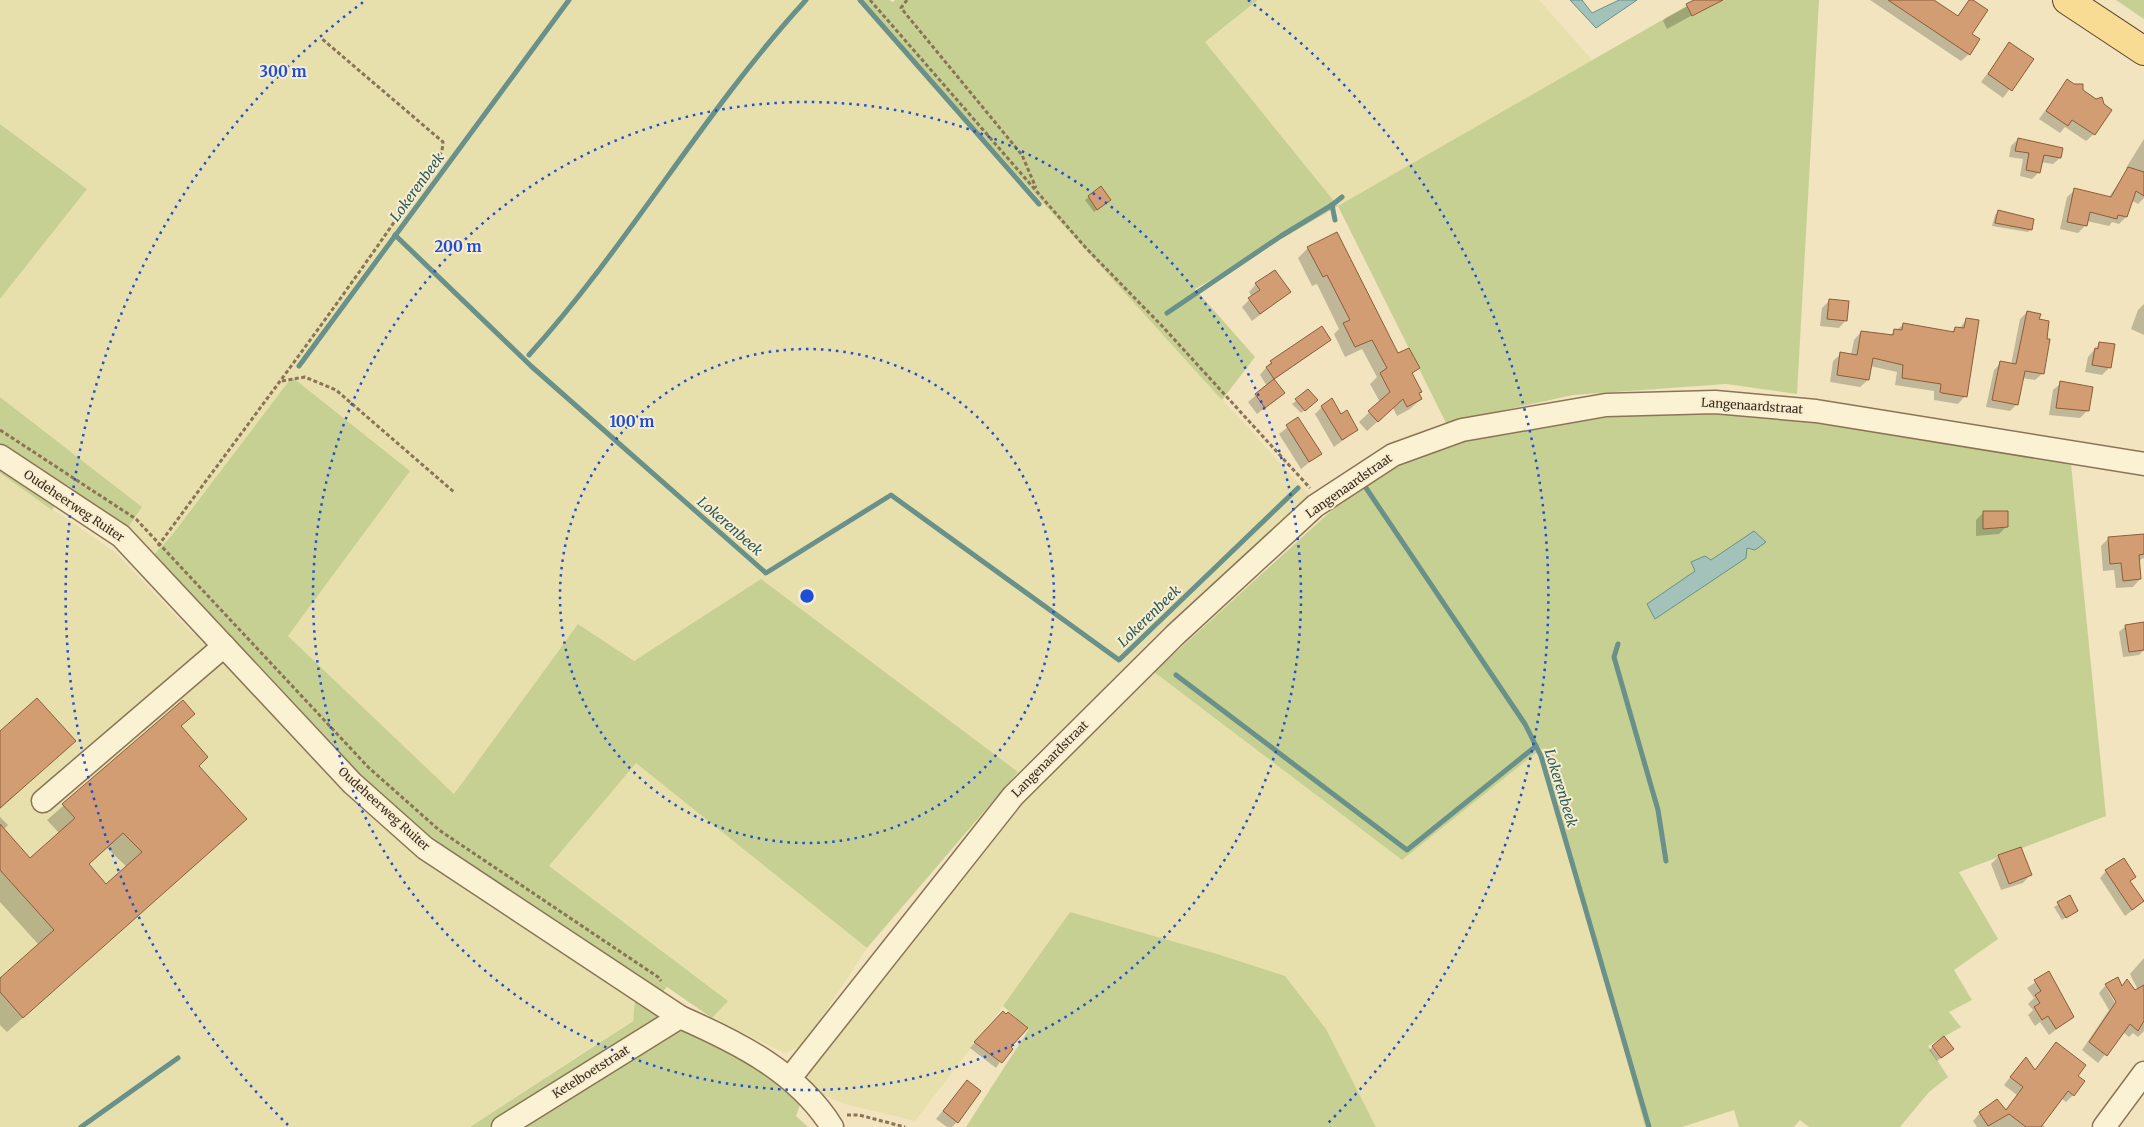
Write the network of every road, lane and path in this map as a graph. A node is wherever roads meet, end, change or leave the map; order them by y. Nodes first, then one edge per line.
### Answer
1 (870, 0) edge
2 (907, 0) edge
3 (2067, 0) edge
4 (321, 38) dead end
5 (2144, 51) edge
6 (1038, 192) junction
7 (282, 381) junction
8 (0, 430) edge
9 (0, 456) edge
10 (2144, 464) edge
11 (454, 492) dead end
12 (1322, 502) junction
13 (159, 545) junction
14 (146, 563) junction
15 (224, 646) junction
16 (43, 801) dead end
17 (662, 985) dead end
18 (680, 1018) junction
19 (2144, 1073) edge
20 (790, 1078) junction
21 (829, 1122) edge
22 (503, 1127) edge
23 (905, 1127) edge
24 (2104, 1127) edge

1 - 6 path
2 - 6 path
3 - 5 main road
4 - 7 path
6 - 12 path
7 - 11 path
7 - 13 path
8 - 13 path
9 - 14 street, Oudeheerweg Ruiter
10 - 12 street, Langenaardstraat
12 - 20 street, Langenaardstraat
13 - 14 path
13 - 17 path
14 - 15 street, Oudeheerweg Ruiter
15 - 16 street
15 - 18 street, Oudeheerweg Ruiter
18 - 20 street, Oudeheerweg Ruiter
18 - 22 street, Ketelboetstraat
19 - 24 street
20 - 21 street, Oudeheerweg Ruiter
21 - 23 path

